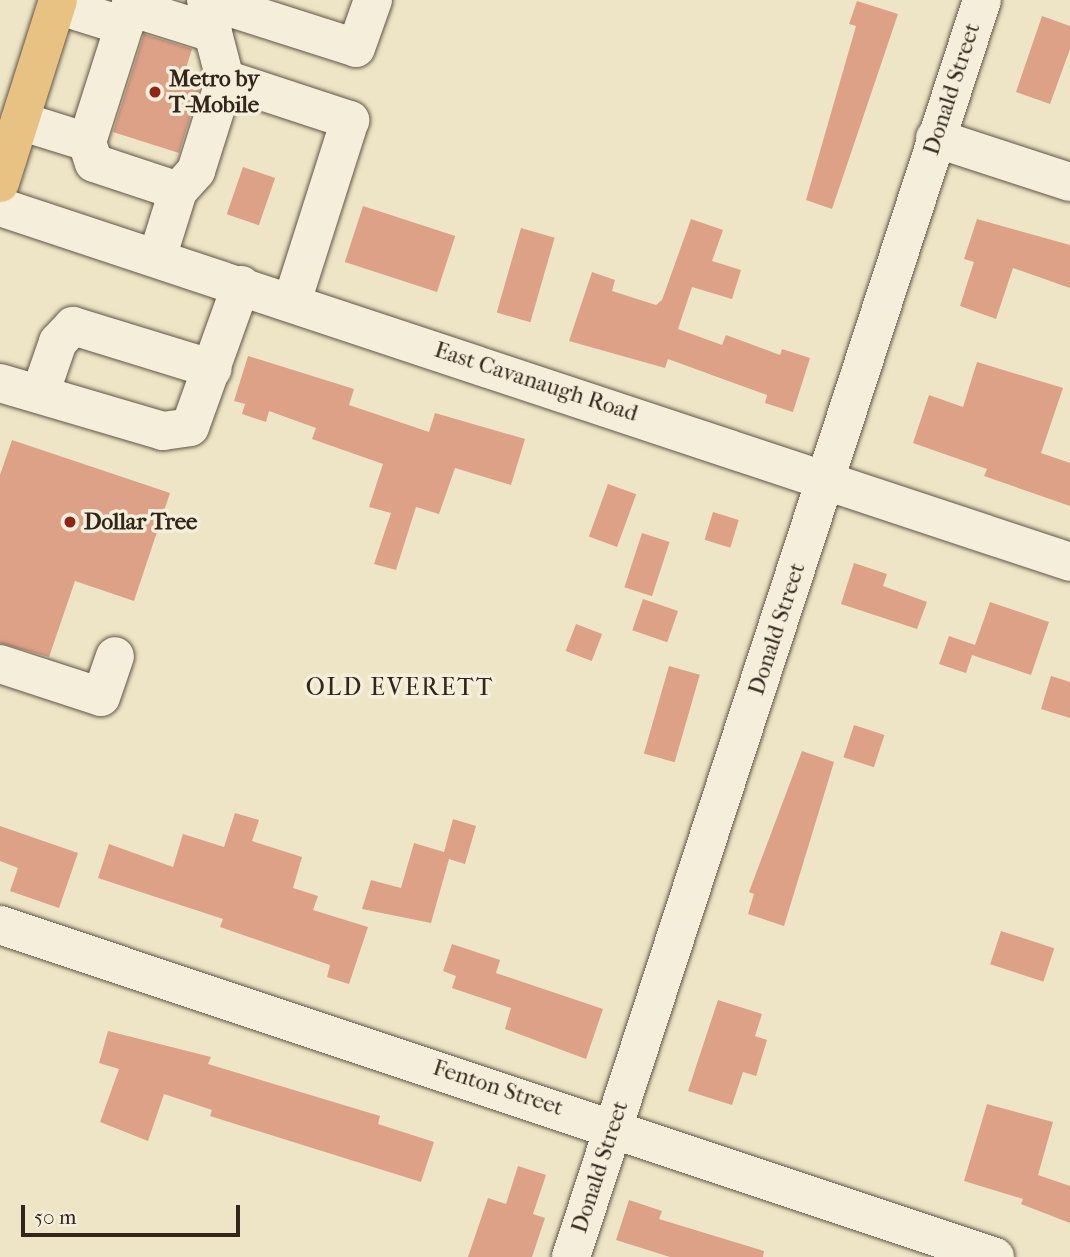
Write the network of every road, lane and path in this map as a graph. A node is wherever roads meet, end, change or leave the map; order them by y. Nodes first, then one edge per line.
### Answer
1 (206, 0) edge
2 (373, 0) edge
3 (982, 0) edge
4 (57, 2) edge
5 (124, 26) junction
6 (225, 79) junction
7 (20, 121) junction
8 (935, 138) junction
9 (87, 142) junction
10 (1070, 182) edge
11 (0, 183) edge
12 (178, 191) junction
13 (0, 207) edge
14 (157, 258) junction
15 (241, 285) junction
16 (292, 302) junction
17 (213, 369) junction
18 (0, 383) edge
19 (41, 391) junction
20 (826, 477) junction
21 (1070, 562) edge
22 (115, 656) dead end
23 (0, 664) edge
24 (0, 925) edge
25 (614, 1126) junction
26 (571, 1257) edge
27 (995, 1257) edge

1 - 2 street
3 - 8 street, Donald Street
4 - 5 street
4 - 7 main road
5 - 6 street
5 - 9 street
6 - 12 street
6 - 16 street
7 - 9 street
7 - 11 main road
8 - 10 street
8 - 20 street, Donald Street
9 - 12 street
12 - 14 street
13 - 14 street, East Cavanaugh Road
14 - 15 street, East Cavanaugh Road
15 - 16 street, East Cavanaugh Road
15 - 17 street
16 - 20 street, East Cavanaugh Road
17 - 19 street
17 - 19 street
18 - 19 street
20 - 21 street, East Cavanaugh Road
20 - 25 street, Donald Street
22 - 23 street
24 - 25 street, Fenton Street
25 - 26 street, Donald Street
25 - 27 street, Fenton Street

